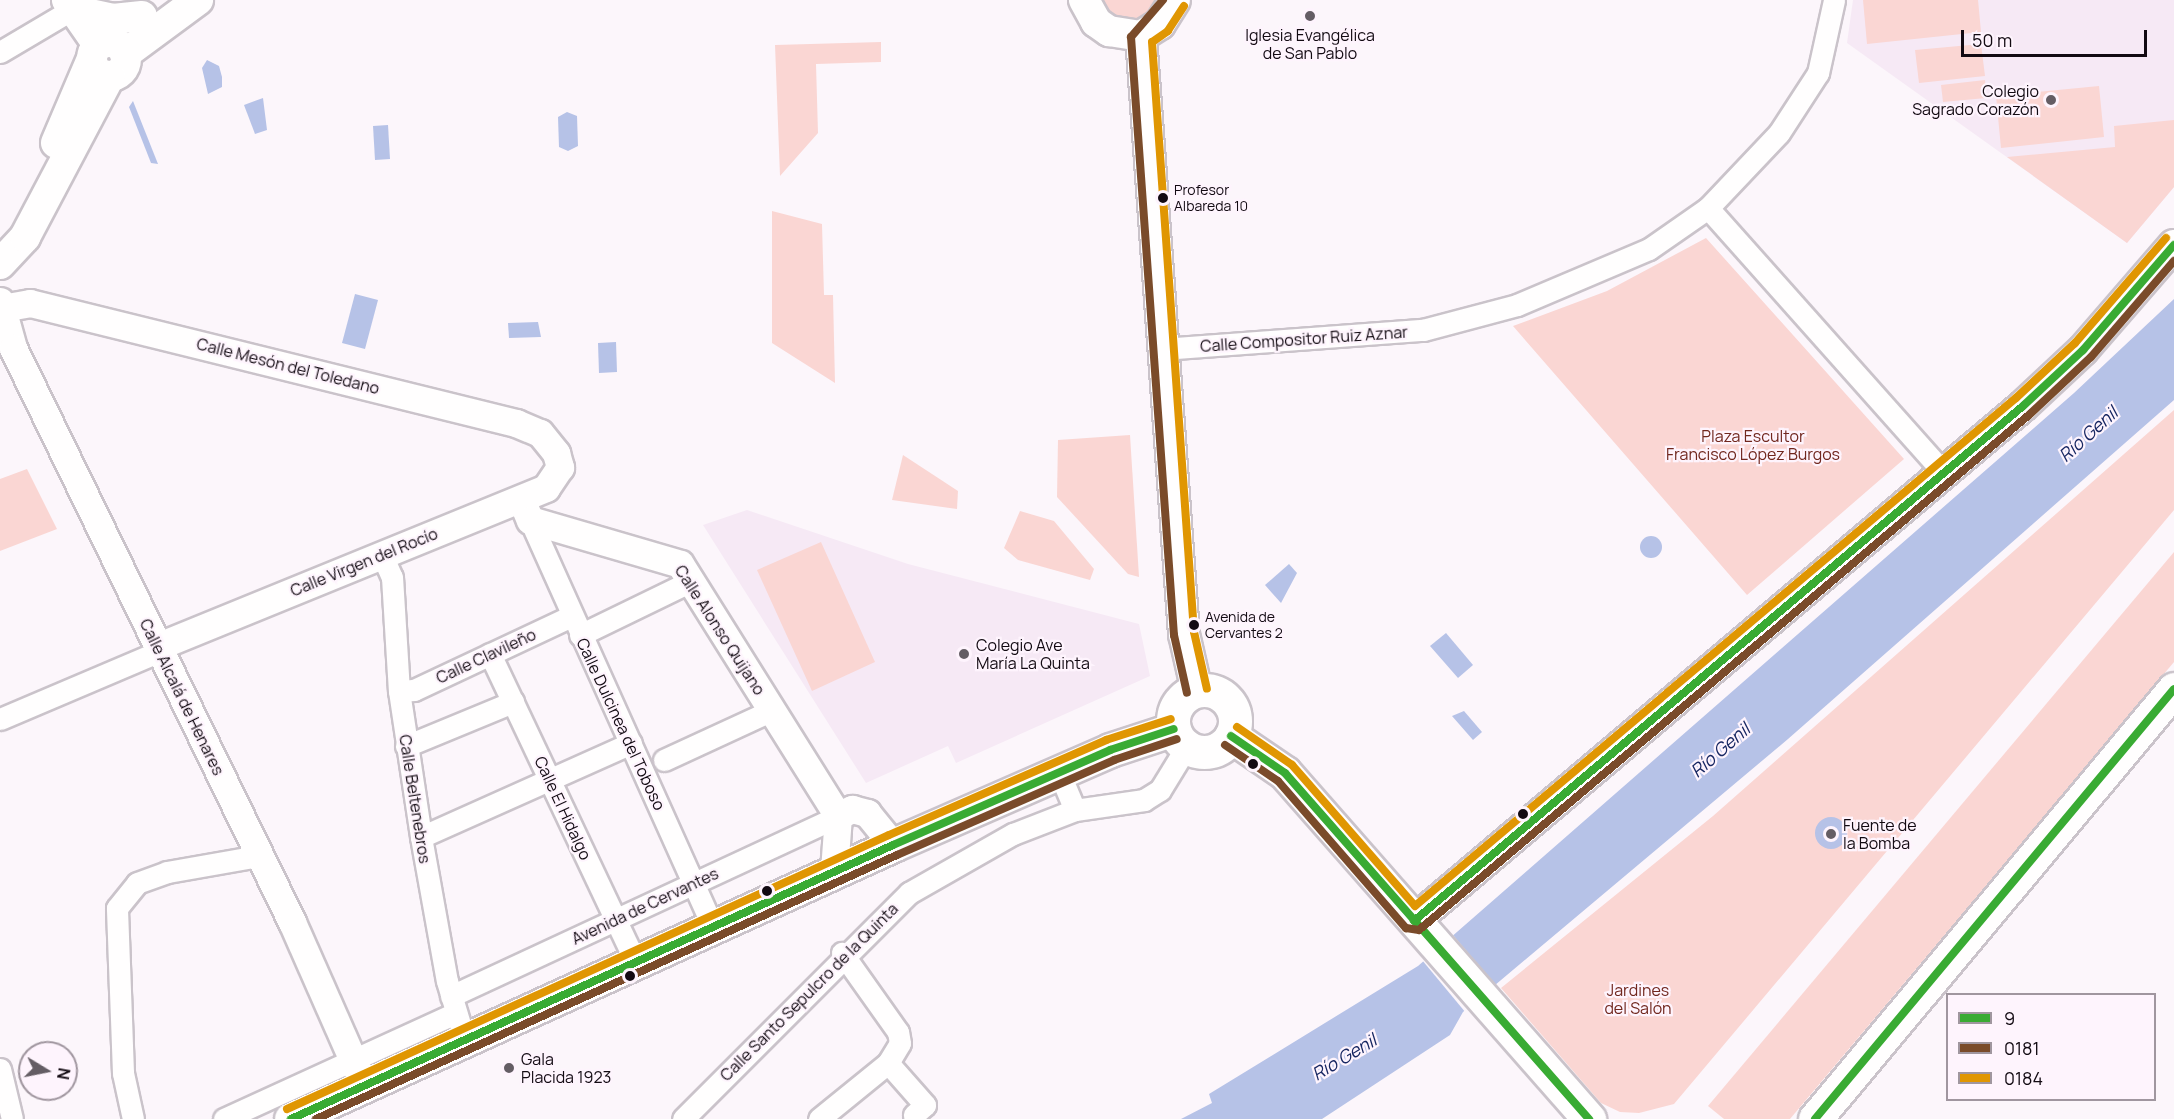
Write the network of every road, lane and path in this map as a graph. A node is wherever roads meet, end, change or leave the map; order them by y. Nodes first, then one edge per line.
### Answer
1 (168, 0) edge
2 (198, 0) edge
3 (1084, 0) edge
4 (1175, 0) edge
5 (1834, 0) edge
6 (68, 5) edge
7 (142, 16) junction
8 (1141, 36) junction
9 (0, 52) edge
10 (107, 56) junction
11 (1708, 208) junction
12 (2174, 245) edge
13 (0, 257) edge
14 (0, 264) edge
15 (1, 304) edge
16 (1162, 349) junction
17 (560, 467) joint
18 (1942, 471) junction
19 (526, 510) junction
20 (382, 555) junction
21 (691, 581) junction
22 (576, 625) junction
23 (159, 649) junction
24 (490, 654) junction
25 (2174, 689) edge
26 (399, 691) junction
27 (1197, 691) junction
28 (513, 702) junction
29 (772, 710) junction
30 (0, 719) edge
31 (1231, 736) junction
32 (1181, 738) junction
33 (631, 743) junction
34 (406, 746) junction
35 (664, 760) dead end
36 (1059, 772) junction
37 (550, 781) junction
38 (1075, 810) junction
39 (838, 816) junction
40 (421, 837) junction
41 (893, 845) junction
42 (259, 856) junction
43 (834, 871) junction
44 (694, 884) junction
45 (616, 920) junction
46 (1414, 921) junction
47 (713, 927) junction
48 (842, 953) junction
49 (635, 961) junction
50 (458, 1017) junction
51 (888, 1063) junction
52 (0, 1069) edge
53 (359, 1073) junction
54 (311, 1115) edge
55 (914, 1115) dead end
56 (1823, 1116) edge
57 (12, 1119) edge
58 (133, 1119) edge
59 (224, 1119) edge
60 (683, 1119) edge
61 (819, 1119) edge
62 (1589, 1119) edge

1 - 7 main road
2 - 10 main road
3 - 8 main road
4 - 8 main road
5 - 11 street, Calle Compositor Ruiz Aznar
6 - 7 main road
6 - 9 street
6 - 10 street
7 - 10 main road
8 - 16 main road
10 - 13 main road
10 - 14 main road
11 - 16 street, Calle Compositor Ruiz Aznar
11 - 18 street
12 - 18 main road
15 - 17 street, Calle Mesón del Toledano
15 - 23 street, Calle Alcalá de Henares
16 - 27 main road
17 - 19 street, Calle Virgen del Rocío
18 - 46 main road
19 - 20 street, Calle Virgen del Rocío
19 - 21 street, Calle Alonso Quijano
19 - 22 street, Calle Dulcinea del Toboso
20 - 23 street, Calle Virgen del Rocío
20 - 26 street, Calle Beltenebros
21 - 22 street, Calle Clavileño
21 - 29 street, Calle Alonso Quijano
22 - 24 street, Calle Clavileño
22 - 33 street, Calle Dulcinea del Toboso
23 - 30 street, Calle Virgen del Rocío
23 - 42 street, Calle Alcalá de Henares
24 - 26 street, Calle Clavileño
24 - 28 street, Calle El Hidalgo
25 - 56 main road
26 - 34 street, Calle Beltenebros
27 - 31 main road
27 - 32 main road
28 - 34 street
28 - 37 street, Calle El Hidalgo
29 - 35 street
29 - 39 street, Calle Alonso Quijano
31 - 32 main road
31 - 46 main road
32 - 36 main road, Avenida de Cervantes
32 - 38 street, Calle Santo Sepulcro de la Quinta
33 - 37 street
33 - 44 street, Calle Dulcinea del Toboso
34 - 40 street, Calle Beltenebros
36 - 38 street
36 - 41 main road, Avenida de Cervantes
37 - 40 street
37 - 45 street, Calle El Hidalgo
38 - 48 street, Calle Santo Sepulcro de la Quinta
39 - 41 street
39 - 43 street
39 - 44 street, Avenida de Cervantes
40 - 50 street, Calle Beltenebros
41 - 43 main road, Avenida de Cervantes
42 - 53 street, Calle Alcalá de Henares
42 - 58 street
43 - 47 main road, Avenida de Cervantes
44 - 45 street, Avenida de Cervantes
44 - 47 street, Calle Dulcinea del Toboso
45 - 49 street, Calle El Hidalgo
45 - 50 street, Avenida de Cervantes
46 - 62 main road
47 - 49 main road, Avenida de Cervantes
48 - 51 street
48 - 60 street, Calle Santo Sepulcro de la Quinta
49 - 50 main road, Avenida de Cervantes
50 - 53 main road, Avenida de Cervantes
51 - 55 street
51 - 61 street
52 - 57 street
53 - 54 main road, Avenida de Cervantes
53 - 59 street, Avenida de Cervantes

